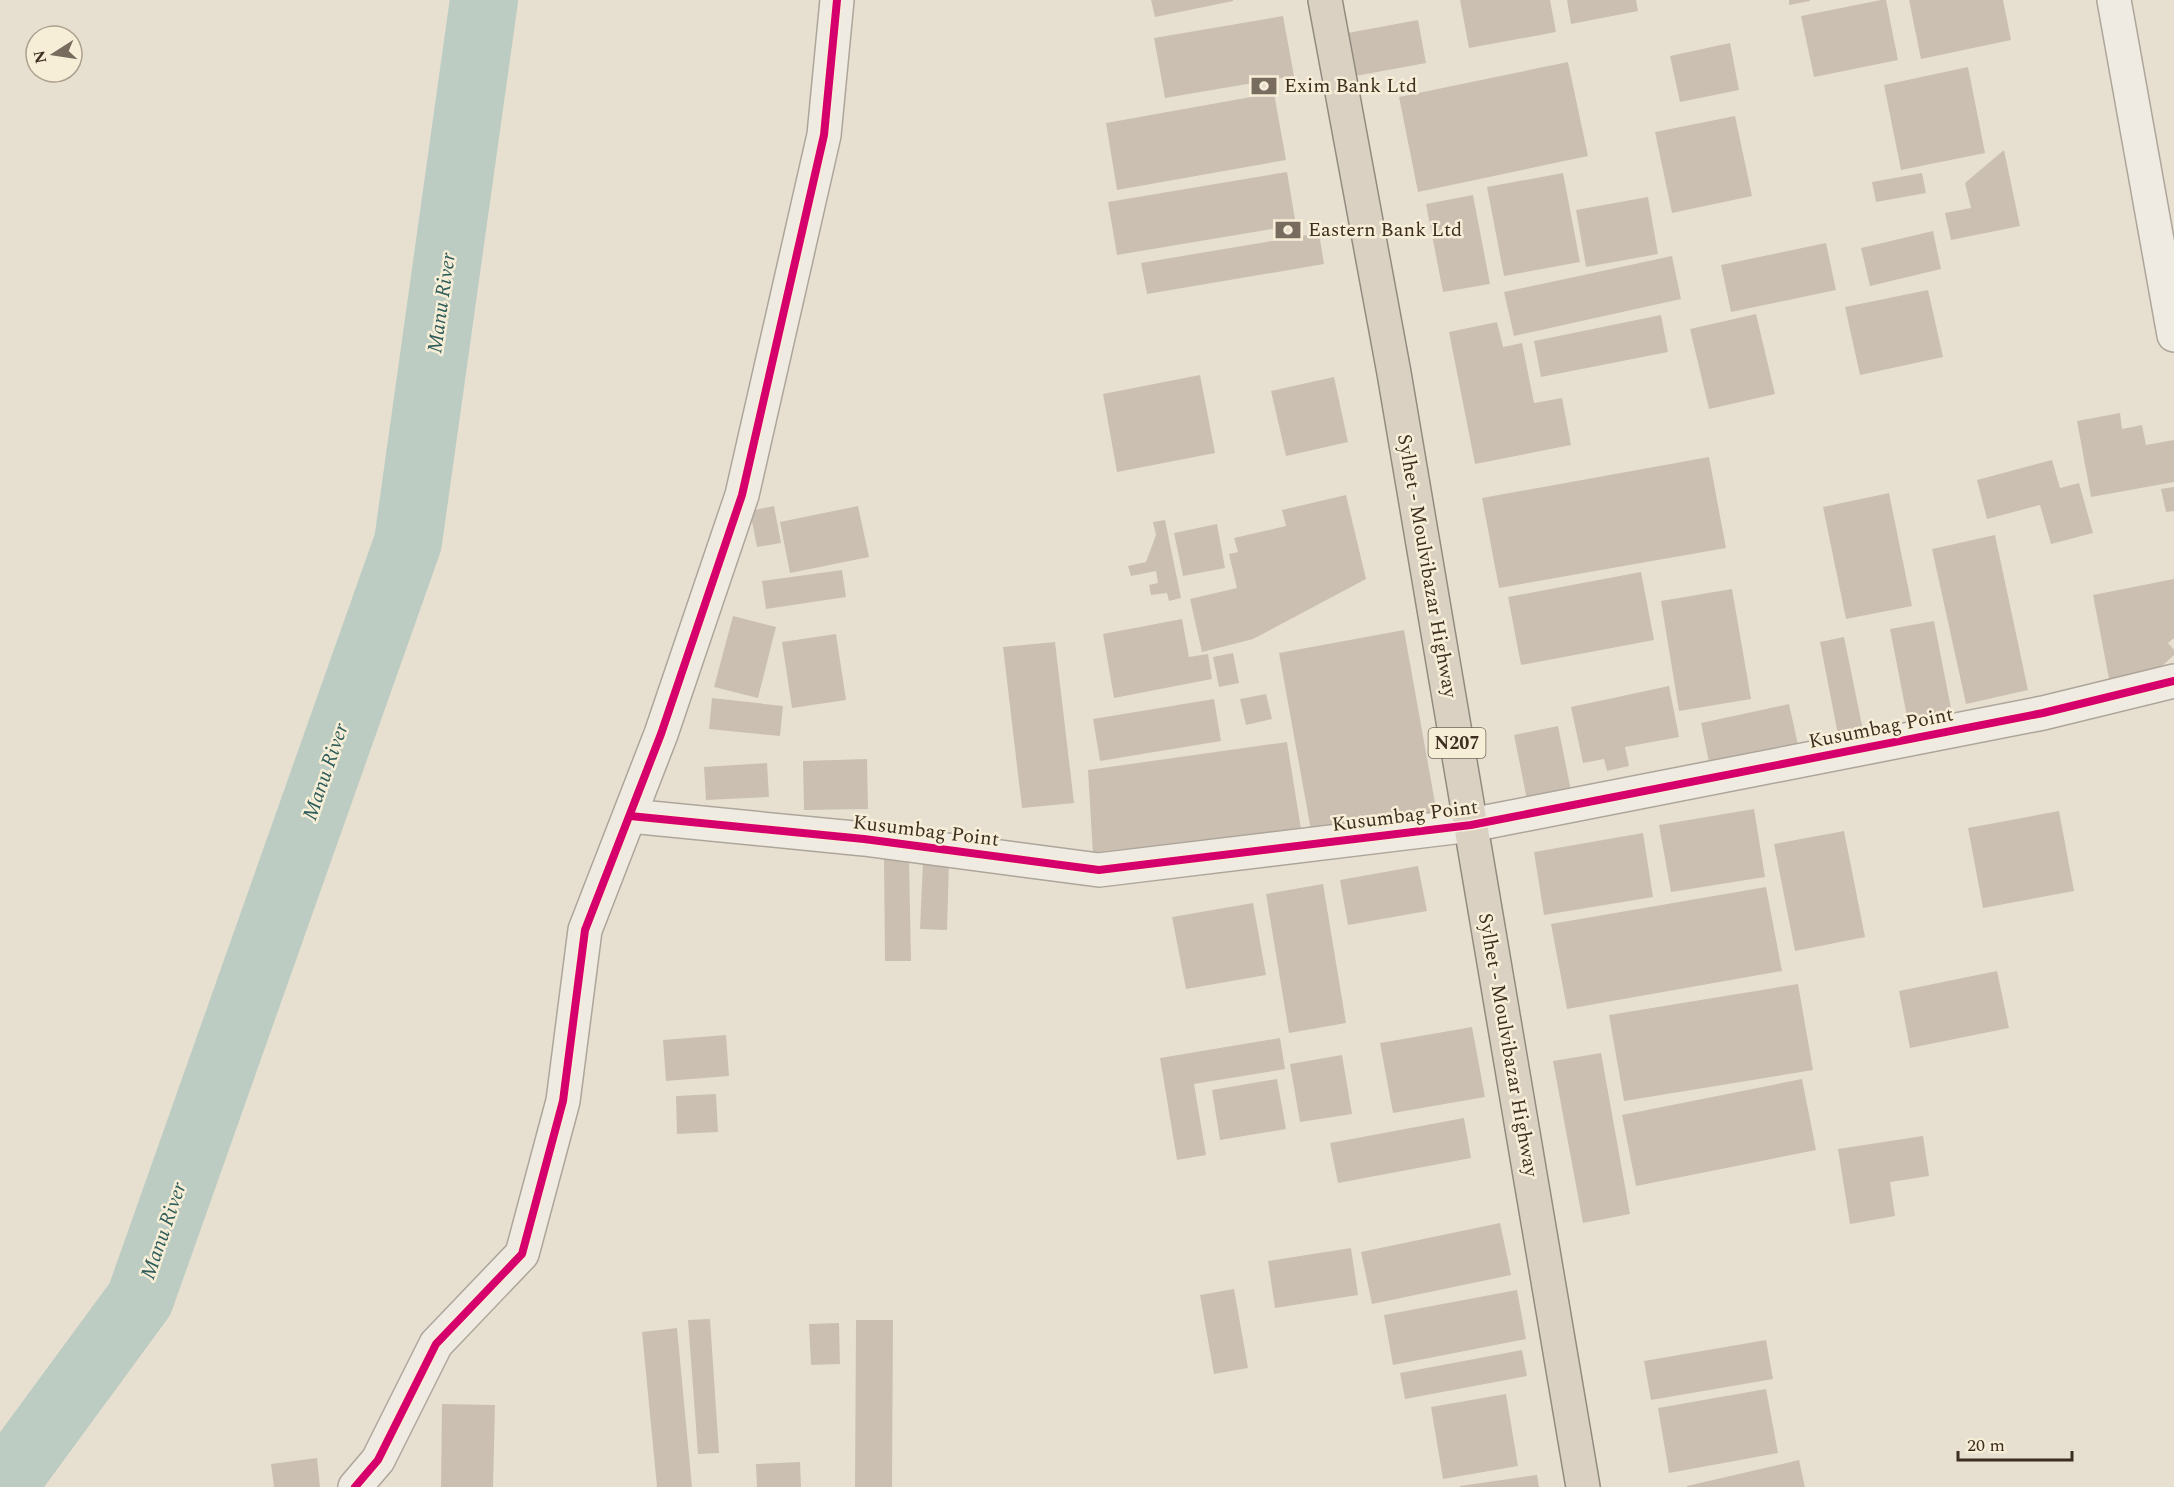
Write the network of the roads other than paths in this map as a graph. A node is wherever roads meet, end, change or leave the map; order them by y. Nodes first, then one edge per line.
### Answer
1 (837, 0) edge
2 (1325, 0) edge
3 (2114, 0) edge
4 (2174, 335) edge
5 (2174, 681) edge
6 (630, 816) junction
7 (1471, 825) junction
8 (355, 1487) edge
9 (1583, 1487) edge

1 - 6 street
2 - 7 highway, Sylhet - Moulvibazar Highway / N207
3 - 4 street
5 - 7 street, Kusumbag Point
6 - 7 street, Kusumbag Point
6 - 8 street
7 - 9 highway, Sylhet - Moulvibazar Highway / N207

